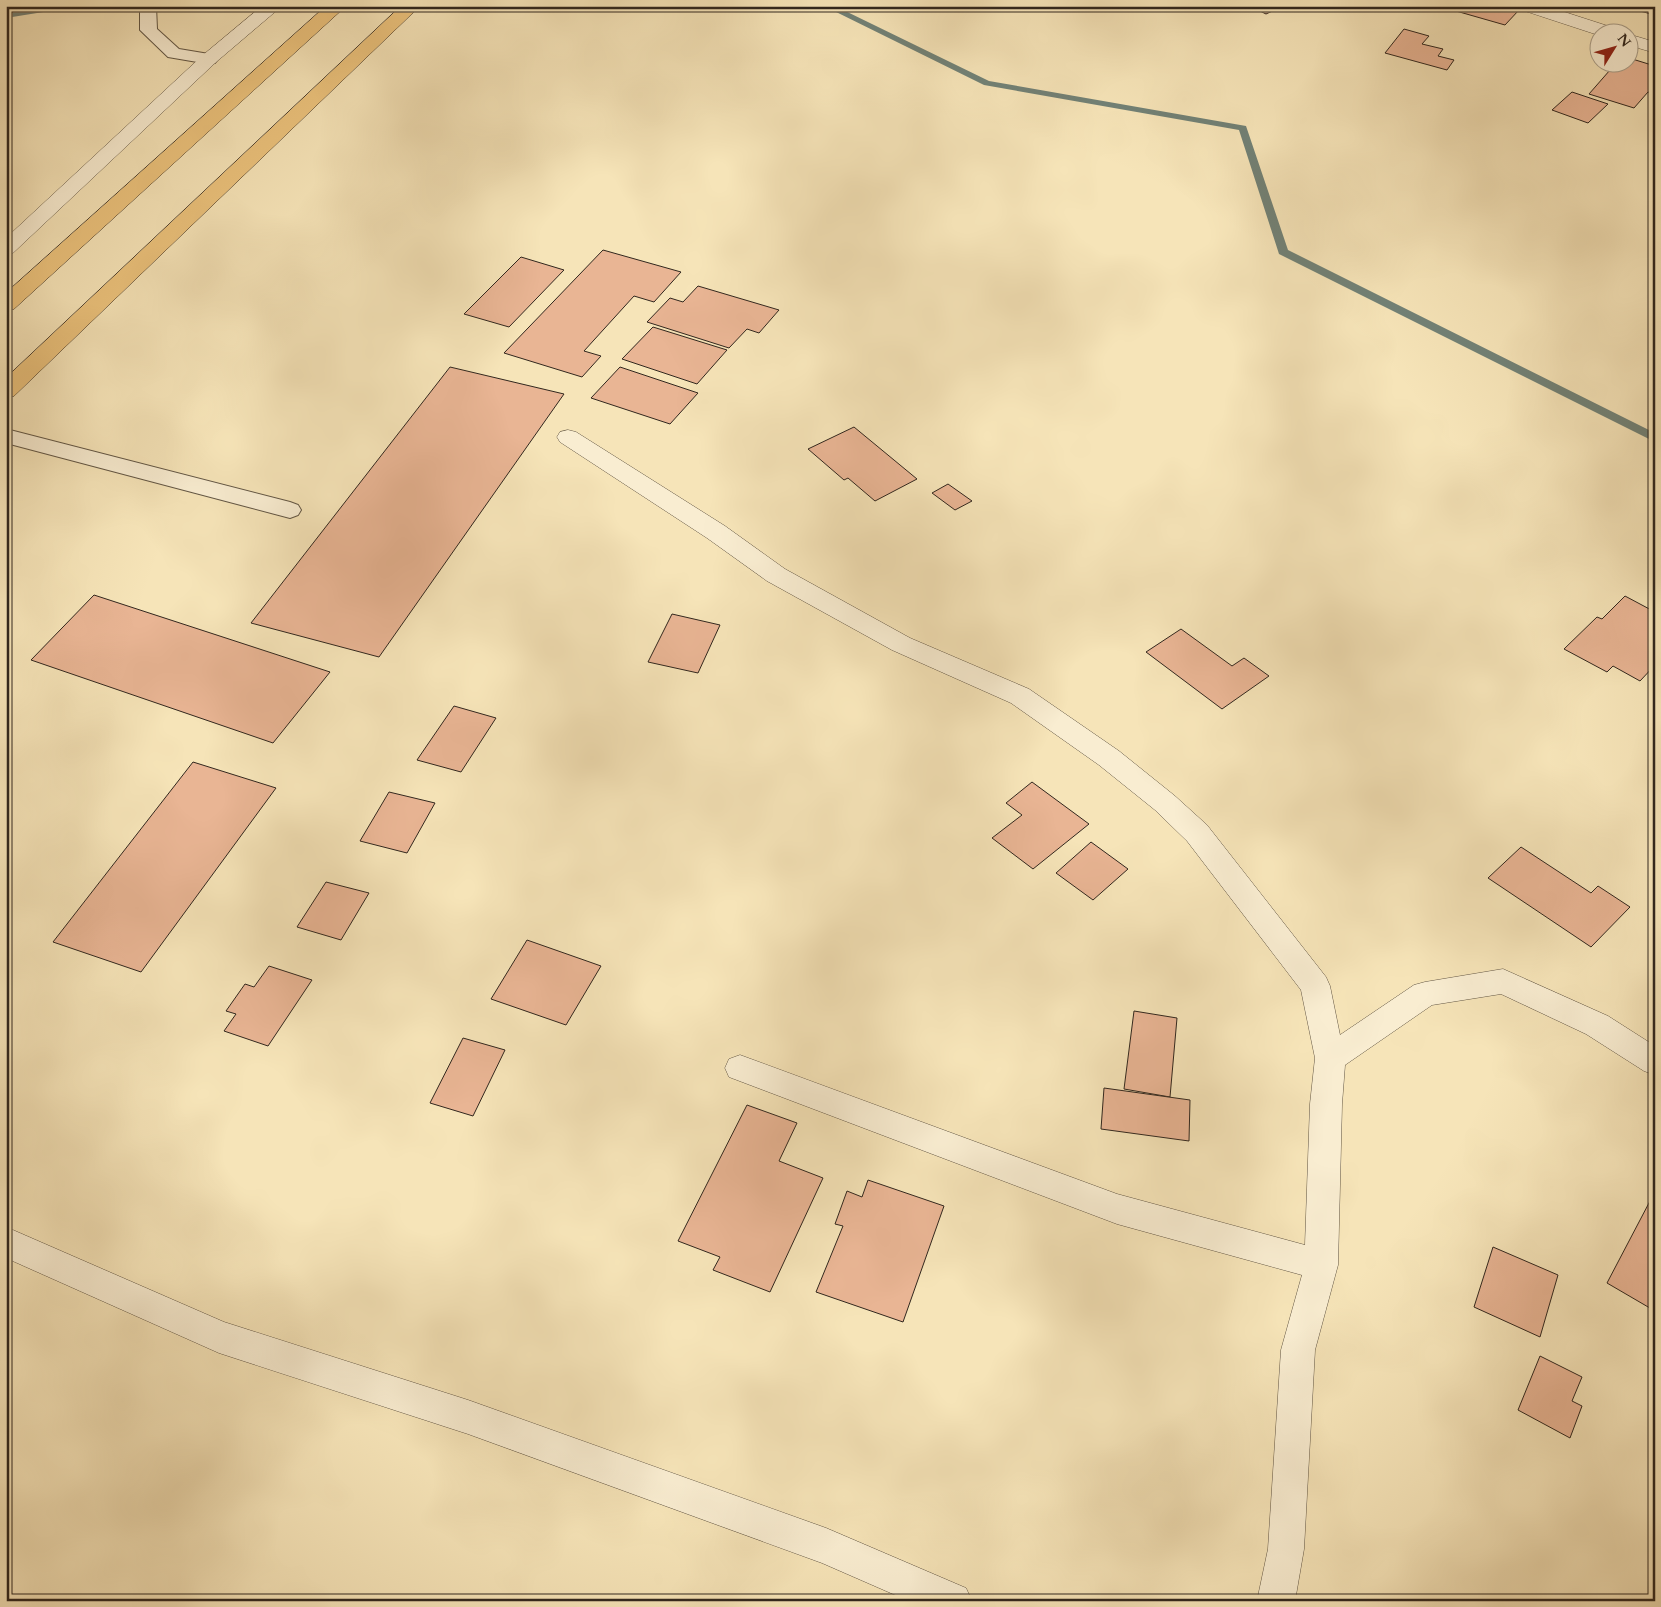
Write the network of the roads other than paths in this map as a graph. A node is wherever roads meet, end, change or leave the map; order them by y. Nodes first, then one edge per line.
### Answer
1 (148, 6) edge
2 (273, 6) edge
3 (337, 6) edge
4 (411, 6) edge
5 (1528, 6) edge
6 (1588, 26) edge
7 (1638, 42) edge
8 (1655, 48) edge
9 (209, 60) junction
10 (6, 249) edge
11 (6, 304) edge
12 (6, 391) edge
13 (6, 436) edge
14 (568, 437) dead end
15 (290, 510) dead end
16 (1330, 1058) junction
17 (1655, 1062) edge
18 (740, 1068) dead end
19 (6, 1242) edge
20 (1320, 1265) junction
21 (953, 1601) edge
22 (1276, 1601) edge

1 - 9 lane
2 - 9 street
3 - 11 highway
4 - 12 highway
5 - 6 street
7 - 8 street
9 - 10 street
13 - 15 lane
14 - 16 street
16 - 17 street
16 - 20 street
18 - 20 street
19 - 21 street
20 - 22 street

